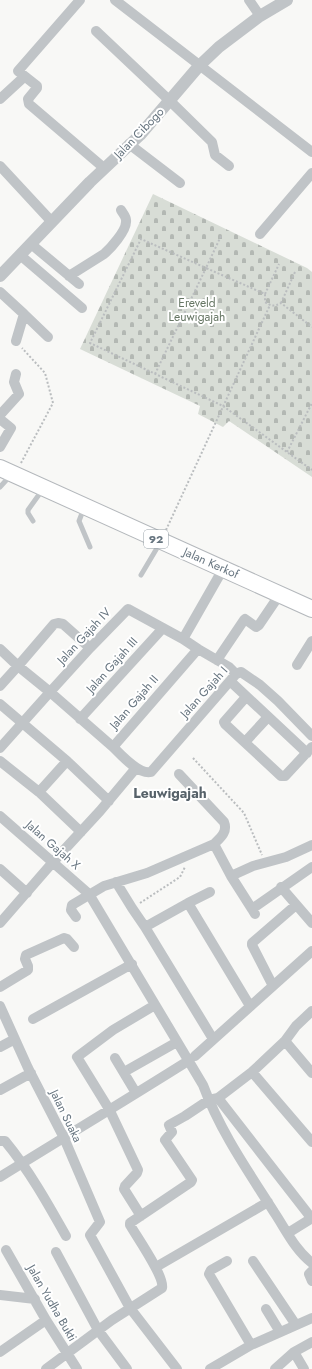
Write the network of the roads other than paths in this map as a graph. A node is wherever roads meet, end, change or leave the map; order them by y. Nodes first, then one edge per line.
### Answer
1 (80, 0) edge
2 (114, 0) edge
3 (248, 0) edge
4 (287, 0) edge
5 (260, 16) junction
6 (96, 31) dead end
7 (199, 66) junction
8 (24, 77) junction
9 (0, 98) edge
10 (170, 101) junction
11 (129, 144) junction
12 (312, 152) edge
13 (0, 166) edge
14 (229, 166) dead end
15 (104, 168) junction
16 (312, 173) edge
17 (180, 183) dead end
18 (121, 210) dead end
19 (52, 222) junction
20 (260, 234) dead end
21 (31, 244) junction
22 (20, 255) junction
23 (2, 270) edge
24 (69, 276) junction
25 (78, 284) dead end
26 (0, 292) edge
27 (82, 308) dead end
28 (24, 314) junction
29 (48, 337) dead end
30 (16, 341) road end
31 (16, 374) dead end
32 (0, 415) edge
33 (0, 419) edge
34 (0, 447) edge
35 (9, 472) edge
36 (0, 487) edge
37 (43, 489) junction
38 (84, 507) junction
39 (33, 521) dead end
40 (161, 541) junction
41 (90, 547) dead end
42 (223, 569) junction
43 (140, 575) dead end
44 (280, 594) junction
45 (312, 609) edge
46 (163, 628) junction
47 (183, 639) junction
48 (311, 645) edge
49 (90, 648) junction
50 (0, 649) edge
51 (198, 649) junction
52 (217, 660) junction
53 (297, 665) dead end
54 (18, 666) junction
55 (233, 678) junction
56 (0, 686) edge
57 (50, 692) junction
58 (246, 696) junction
59 (0, 704) edge
60 (268, 717) junction
61 (80, 719) junction
62 (23, 723) junction
63 (312, 736) edge
64 (246, 742) junction
65 (113, 747) junction
66 (0, 748) edge
67 (309, 750) edge
68 (67, 761) junction
69 (0, 762) edge
70 (136, 768) junction
71 (179, 774) dead end
72 (39, 792) junction
73 (109, 801) junction
74 (0, 816) edge
75 (81, 832) junction
76 (214, 844) junction
77 (312, 845) edge
78 (53, 862) junction
79 (312, 867) edge
80 (0, 869) edge
81 (231, 876) junction
82 (116, 882) junction
83 (282, 887) junction
84 (210, 892) dead end
85 (27, 893) junction
86 (89, 894) junction
87 (188, 903) junction
88 (296, 905) junction
89 (76, 917) dead end
90 (0, 923) edge
91 (312, 923) edge
92 (145, 927) junction
93 (74, 947) dead end
94 (312, 951) edge
95 (132, 964) junction
96 (273, 986) junction
97 (0, 987) edge
98 (156, 1004) junction
99 (0, 1006) edge
100 (250, 1006) junction
101 (312, 1011) edge
102 (34, 1019) dead end
103 (15, 1039) junction
104 (213, 1039) junction
105 (285, 1041) junction
106 (177, 1042) junction
107 (0, 1047) edge
108 (115, 1058) dead end
109 (192, 1058) junction
110 (124, 1072) junction
111 (252, 1072) junction
112 (31, 1073) junction
113 (312, 1073) edge
114 (0, 1090) edge
115 (136, 1093) junction
116 (213, 1099) junction
117 (109, 1109) junction
118 (64, 1138) junction
119 (0, 1141) edge
120 (312, 1142) edge
121 (21, 1164) junction
122 (0, 1177) edge
123 (268, 1202) junction
124 (141, 1216) junction
125 (312, 1219) edge
126 (288, 1233) junction
127 (66, 1236) dead end
128 (6, 1250) dead end
129 (56, 1252) dead end
130 (227, 1261) dead end
131 (253, 1261) dead end
132 (312, 1263) edge
133 (156, 1267) junction
134 (312, 1271) edge
135 (312, 1281) edge
136 (0, 1295) edge
137 (35, 1299) junction
138 (130, 1308) junction
139 (266, 1309) dead end
140 (312, 1318) edge
141 (46, 1320) junction
142 (296, 1325) junction
143 (98, 1330) junction
144 (280, 1332) junction
145 (312, 1342) edge
146 (250, 1345) junction
147 (0, 1352) edge
148 (294, 1352) junction
149 (67, 1354) junction
150 (46, 1369) edge
151 (77, 1369) edge
152 (127, 1369) edge
153 (177, 1369) edge
154 (210, 1369) edge
155 (275, 1369) edge
156 (304, 1369) edge

1 - 8 street
2 - 7 street
3 - 5 street
4 - 5 street, Jalan Cibogo
5 - 7 street, Jalan Cibogo
6 - 10 street
7 - 10 street, Jalan Cibogo
7 - 12 street
8 - 9 street
8 - 15 street
10 - 11 street, Jalan Cibogo
10 - 14 street
11 - 15 street, Jalan Cibogo
11 - 17 street
13 - 19 street
15 - 19 street, Jalan Cibogo
16 - 20 street
18 - 24 street
19 - 21 street, Jalan Cibogo
21 - 22 street, Jalan Cibogo
21 - 24 street
22 - 23 street, Jalan Cibogo
22 - 27 street
24 - 25 street
26 - 28 street
28 - 29 street
28 - 30 street
31 - 32 street
33 - 34 street
35 - 36 lane
35 - 37 main road, Jalan Kerkof / 92
37 - 38 main road, Jalan Kerkof / 92
37 - 39 lane
38 - 40 main road, Jalan Kerkof / 92
38 - 41 lane
40 - 42 main road, Jalan Kerkof / 92
40 - 43 lane
42 - 44 main road, Jalan Kerkof / 92
42 - 47 street
44 - 45 main road, Jalan Kerkof / 92
44 - 52 street
46 - 47 street, Jalan Gajah IV
46 - 49 street, Jalan Gajah IV
46 - 61 street, Jalan Gajah III
47 - 51 street
48 - 53 street
49 - 54 street
49 - 57 street, Jalan Gajah IV
50 - 54 street, Jalan Gajah II
51 - 52 street
51 - 65 street, Jalan Gajah II
52 - 55 street
54 - 56 street
54 - 57 street, Jalan Gajah II
55 - 58 street
55 - 63 street, Jalan Gajah I
55 - 70 street, Jalan Gajah I
57 - 61 street, Jalan Gajah II
57 - 62 street
58 - 60 street
58 - 64 street
59 - 62 street
60 - 64 street
60 - 67 street
61 - 65 street, Jalan Gajah II
62 - 66 street
62 - 68 street
64 - 67 street
65 - 70 street
68 - 72 street
68 - 73 street
69 - 72 street
70 - 73 street
71 - 76 street
72 - 75 street
73 - 75 street
74 - 78 street, Jalan Gajah X
75 - 78 street
76 - 81 street
76 - 82 street
77 - 81 street
78 - 85 street
78 - 86 street, Jalan Gajah X
79 - 83 street
80 - 85 street
81 - 83 street
82 - 86 street
82 - 92 street
83 - 88 street
84 - 87 street
85 - 90 street
86 - 89 street
86 - 95 street, Jalan Gajah X
87 - 92 street
87 - 100 street
88 - 91 street
88 - 96 street
92 - 104 street
93 - 97 street
94 - 96 street
95 - 98 street, Jalan Gajah X
95 - 102 street
96 - 100 street
98 - 106 street, Jalan Gajah X
98 - 117 street
99 - 103 street, Jalan Suaka
100 - 104 street
101 - 105 street
103 - 107 street
103 - 112 street, Jalan Suaka
104 - 109 street
105 - 111 street
105 - 113 street
106 - 109 street, Jalan Gajah X
106 - 110 street
108 - 110 street
109 - 115 street
109 - 116 street, Jalan Gajah X
110 - 115 street
111 - 116 street
111 - 120 street
112 - 114 street
112 - 118 street, Jalan Suaka
115 - 117 street
116 - 123 street
116 - 124 street
116 - 125 street
117 - 118 street
117 - 124 street
118 - 121 street
118 - 138 street, Jalan Suaka
119 - 121 street
121 - 122 street
121 - 127 street
123 - 126 street
123 - 133 street
124 - 133 street
125 - 126 street
126 - 132 street
128 - 137 street, Jalan Yudha Bukti
129 - 143 street
130 - 146 street
131 - 142 street
133 - 138 street
134 - 135 street
136 - 137 street
137 - 141 street, Jalan Yudha Bukti
138 - 143 street
138 - 153 street
139 - 144 street
140 - 142 street
141 - 147 street
141 - 149 street, Jalan Yudha Bukti
142 - 144 street
143 - 149 street
143 - 152 street
144 - 146 street
145 - 148 street
146 - 154 street
148 - 155 street
148 - 156 street
149 - 150 street
149 - 151 street, Jalan Yudha Bukti

